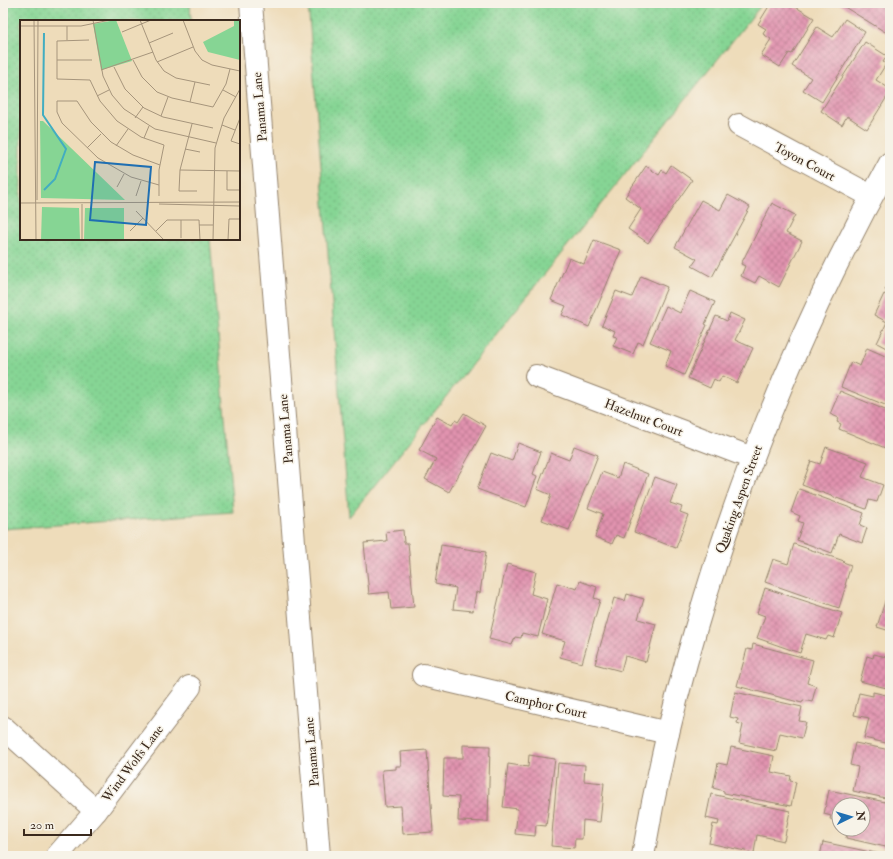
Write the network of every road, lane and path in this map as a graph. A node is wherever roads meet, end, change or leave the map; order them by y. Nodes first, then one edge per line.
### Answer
1 (251, 3) edge
2 (739, 125) dead end
3 (890, 163) edge
4 (871, 196) junction
5 (536, 376) dead end
6 (752, 458) junction
7 (423, 675) dead end
8 (190, 687) dead end
9 (3, 727) edge
10 (668, 733) junction
11 (96, 811) junction
12 (57, 856) edge
13 (319, 856) edge
14 (643, 856) edge

1 - 13 street, Panama Lane
2 - 4 street, Toyon Court
3 - 4 street, Quaking Aspen Street
4 - 6 street, Quaking Aspen Street
5 - 6 street, Hazelnut Court
6 - 10 street, Quaking Aspen Street
7 - 10 street, Camphor Court
8 - 11 street, Wind Wolfs Lane
9 - 11 street
10 - 14 street, Quaking Aspen Street
11 - 12 street, Wind Wolfs Lane

